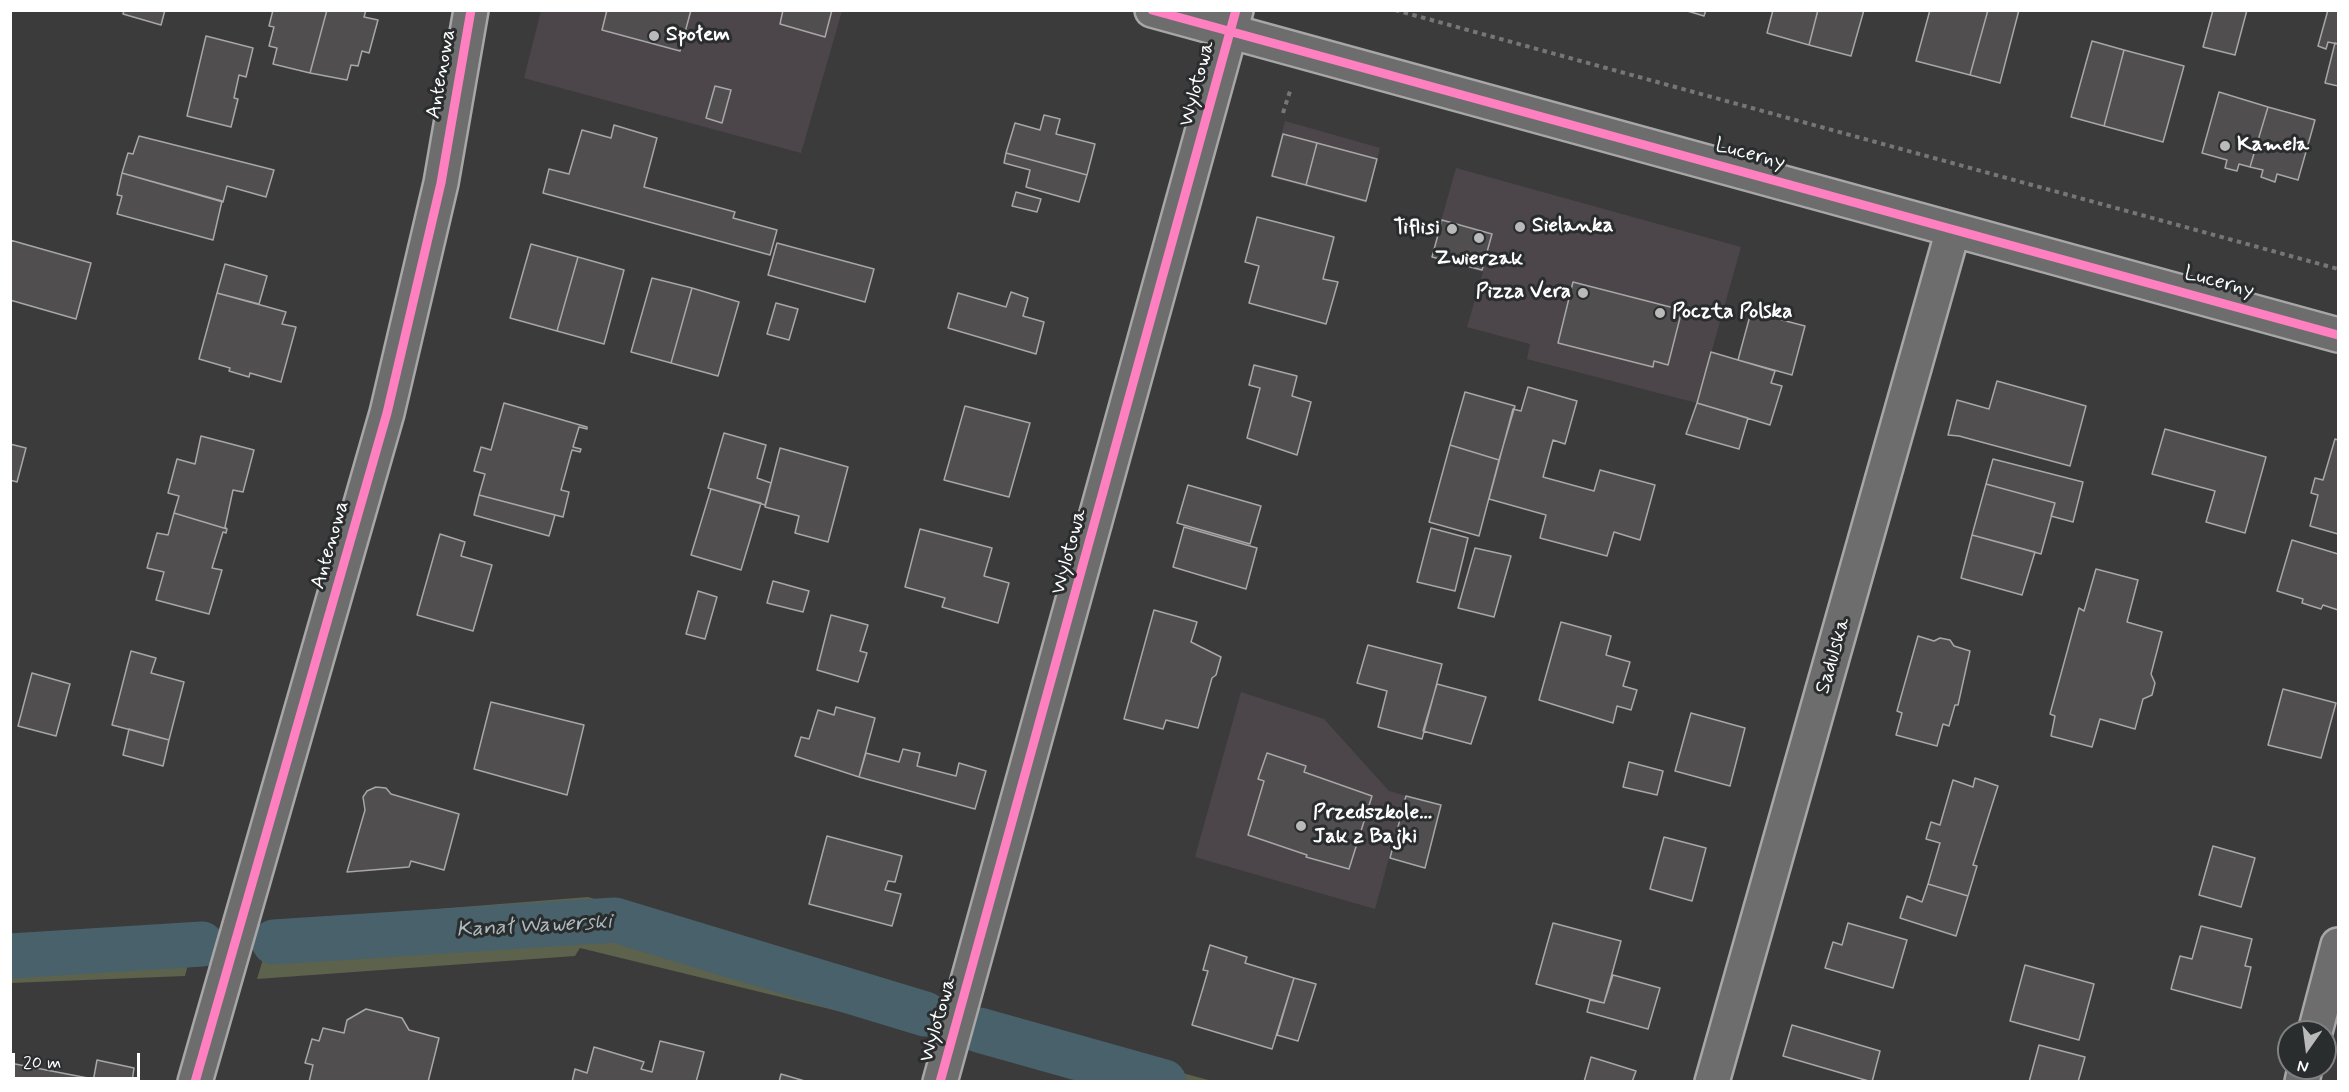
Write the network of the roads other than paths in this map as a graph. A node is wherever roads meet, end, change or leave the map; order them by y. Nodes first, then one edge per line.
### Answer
1 (471, 10) edge
2 (1152, 10) edge
3 (1233, 21) edge
4 (1953, 230) junction
5 (2338, 335) edge
6 (2338, 945) edge
7 (2318, 1020) edge
8 (195, 1082) edge
9 (940, 1082) edge
10 (1712, 1082) edge

1 - 8 street, Antenowa
2 - 3 street, Lucerny
3 - 4 street, Lucerny
3 - 9 street, Wylotowa
4 - 5 street, Lucerny
4 - 10 street, Sadulska
6 - 7 street

